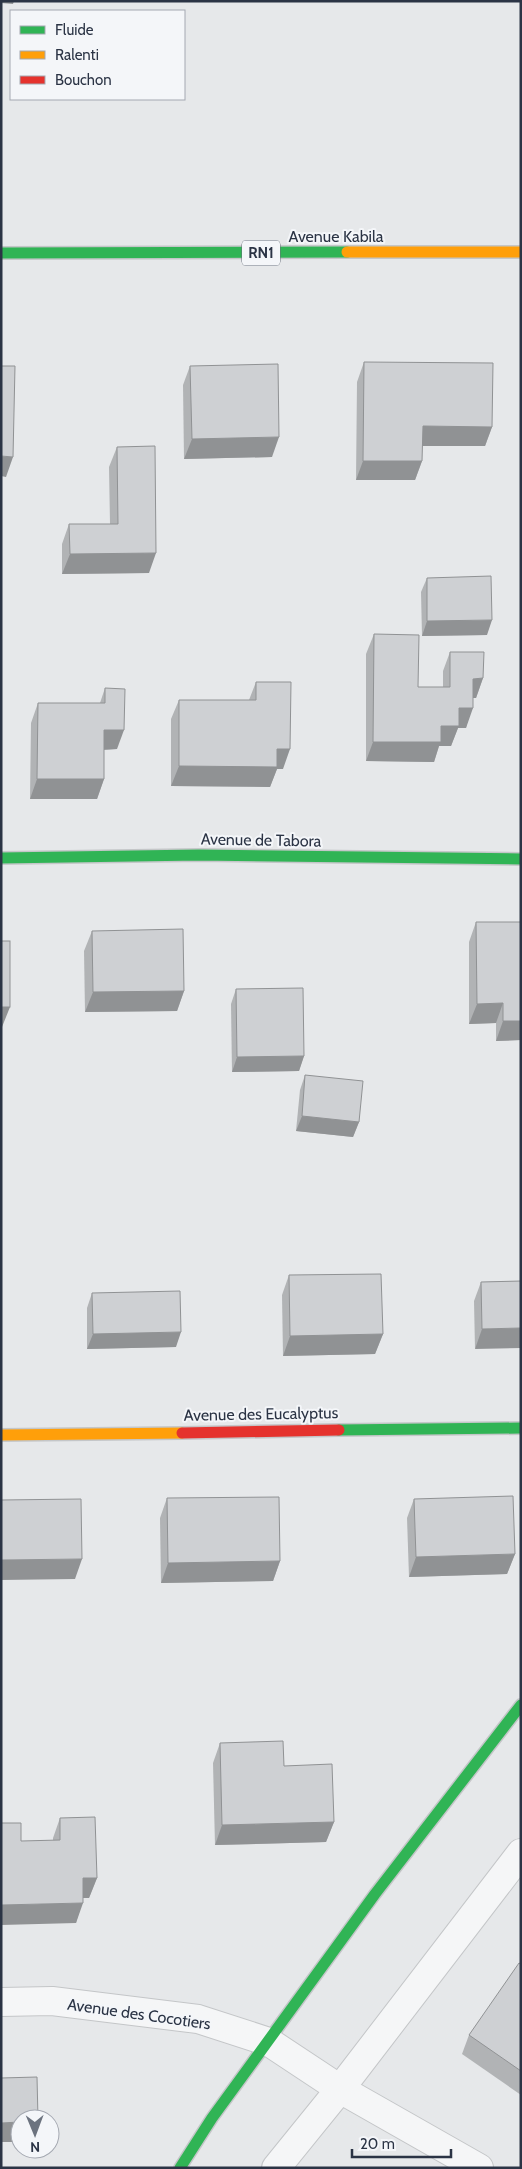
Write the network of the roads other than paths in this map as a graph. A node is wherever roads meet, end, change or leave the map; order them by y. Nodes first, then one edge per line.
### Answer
1 (521, 252) edge
2 (1, 254) edge
3 (1, 858) edge
4 (521, 859) edge
5 (521, 1428) edge
6 (1, 1435) edge
7 (521, 1705) edge
8 (521, 1853) edge
9 (1, 2002) edge
10 (269, 2042) junction
11 (340, 2089) junction
12 (180, 2168) edge
13 (276, 2168) edge
14 (479, 2168) edge

1 - 2 main road, Avenue Kabila / RN1
3 - 4 main road, Avenue de Tabora
5 - 6 main road, Avenue des Eucalyptus
7 - 10 main road
8 - 11 street
9 - 10 street, Avenue des Cocotiers
10 - 11 street, Avenue des Cocotiers
10 - 12 main road
11 - 13 street
11 - 14 street, Avenue des Cocotiers

